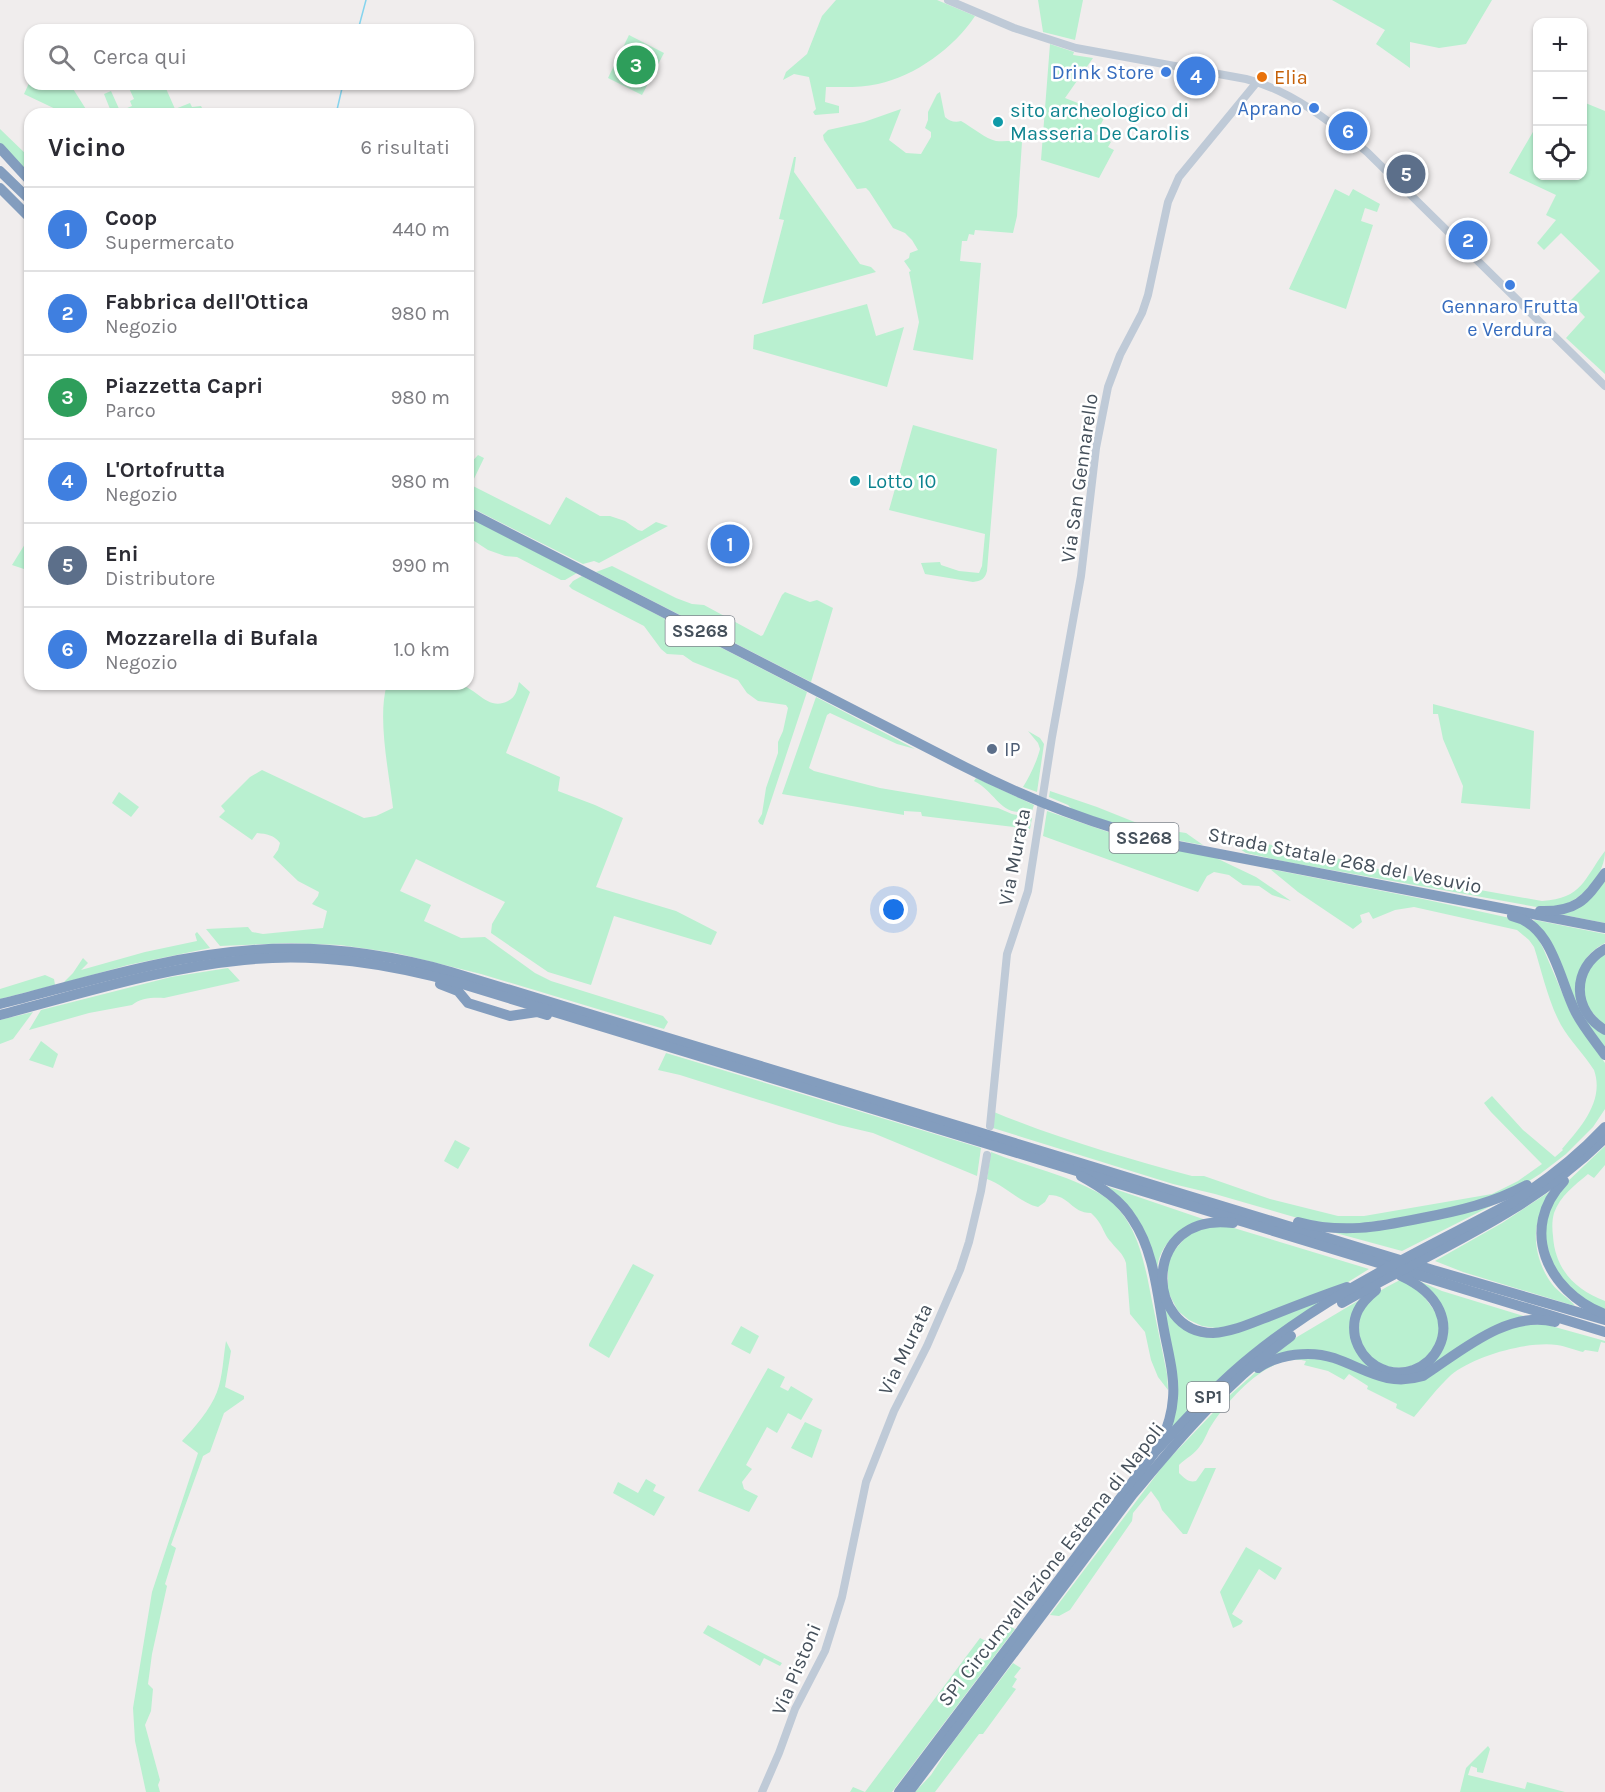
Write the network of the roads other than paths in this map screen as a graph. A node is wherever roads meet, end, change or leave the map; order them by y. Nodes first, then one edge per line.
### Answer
1 (948, 0) edge
2 (1257, 81) junction
3 (0, 148) edge
4 (0, 171) edge
5 (24, 174) edge
6 (0, 188) edge
7 (24, 194) edge
8 (24, 212) edge
9 (1605, 386) edge
10 (474, 515) edge
11 (1052, 737) joint
12 (1605, 873) edge
13 (1454, 899) junction
14 (1474, 903) junction
15 (1605, 928) edge
16 (1605, 949) edge
17 (380, 964) junction
18 (48, 997) junction
19 (0, 1004) edge
20 (0, 1015) edge
21 (596, 1024) junction
22 (1605, 1030) edge
23 (656, 1038) junction
24 (676, 1045) junction
25 (1605, 1055) edge
26 (1605, 1118) edge
27 (990, 1126) dead end
28 (1605, 1127) edge
29 (1605, 1138) edge
30 (1595, 1148) junction
31 (987, 1155) dead end
32 (1575, 1157) junction
33 (1059, 1165) junction
34 (1559, 1170) junction
35 (1195, 1197) junction
36 (1257, 1226) junction
37 (1424, 1255) junction
38 (1372, 1264) junction
39 (1370, 1278) junction
40 (1416, 1279) junction
41 (1605, 1314) edge
42 (1605, 1320) edge
43 (1605, 1334) edge
44 (1204, 1412) junction
45 (1155, 1452) junction
46 (850, 1556) joint
47 (1047, 1602) junction
48 (1005, 1658) junction
49 (762, 1792) edge
50 (899, 1792) edge
51 (909, 1792) edge

1 - 2 street
2 - 9 street
2 - 11 street, Via San Gennarello
3 - 5 highway
4 - 7 highway
6 - 8 highway
10 - 13 highway, Strada Statale 268 del Vesuvio / SS268
11 - 27 street, Via Murata
12 - 14 highway
13 - 14 highway, Strada Statale 268 del Vesuvio / SS268
13 - 25 highway
14 - 15 highway, Strada Statale 268 del Vesuvio / SS268
16 - 22 highway
17 - 18 highway
17 - 21 highway
17 - 21 highway
18 - 19 highway
18 - 20 highway
18 - 23 highway
21 - 23 highway
23 - 24 highway
24 - 33 highway
24 - 35 highway
26 - 32 highway
28 - 32 highway
29 - 30 highway
30 - 37 highway
30 - 41 highway
31 - 46 street, Via Murata
32 - 34 highway
33 - 36 highway
33 - 45 highway
34 - 35 highway
34 - 37 highway
35 - 42 highway
36 - 38 highway
36 - 39 highway
37 - 39 highway, SP1 Circumvallazione Esterna di Napoli / SP1
37 - 40 highway
37 - 44 highway, SP1 Circumvallazione Esterna di Napoli / SP1
38 - 40 highway
38 - 40 highway
39 - 45 highway, SP1 Circumvallazione Esterna di Napoli / SP1
40 - 43 highway
43 - 44 highway
44 - 47 highway, SP1 Circumvallazione Esterna di Napoli / SP1
45 - 47 highway, SP1 Circumvallazione Esterna di Napoli / SP1
46 - 49 street, Via Pistoni
47 - 48 highway, SP1 Circumvallazione Esterna di Napoli / SP1
48 - 50 highway, SP1 Circumvallazione Esterna di Napoli / SP1
48 - 51 highway, SP1 Circumvallazione Esterna di Napoli / SP1

